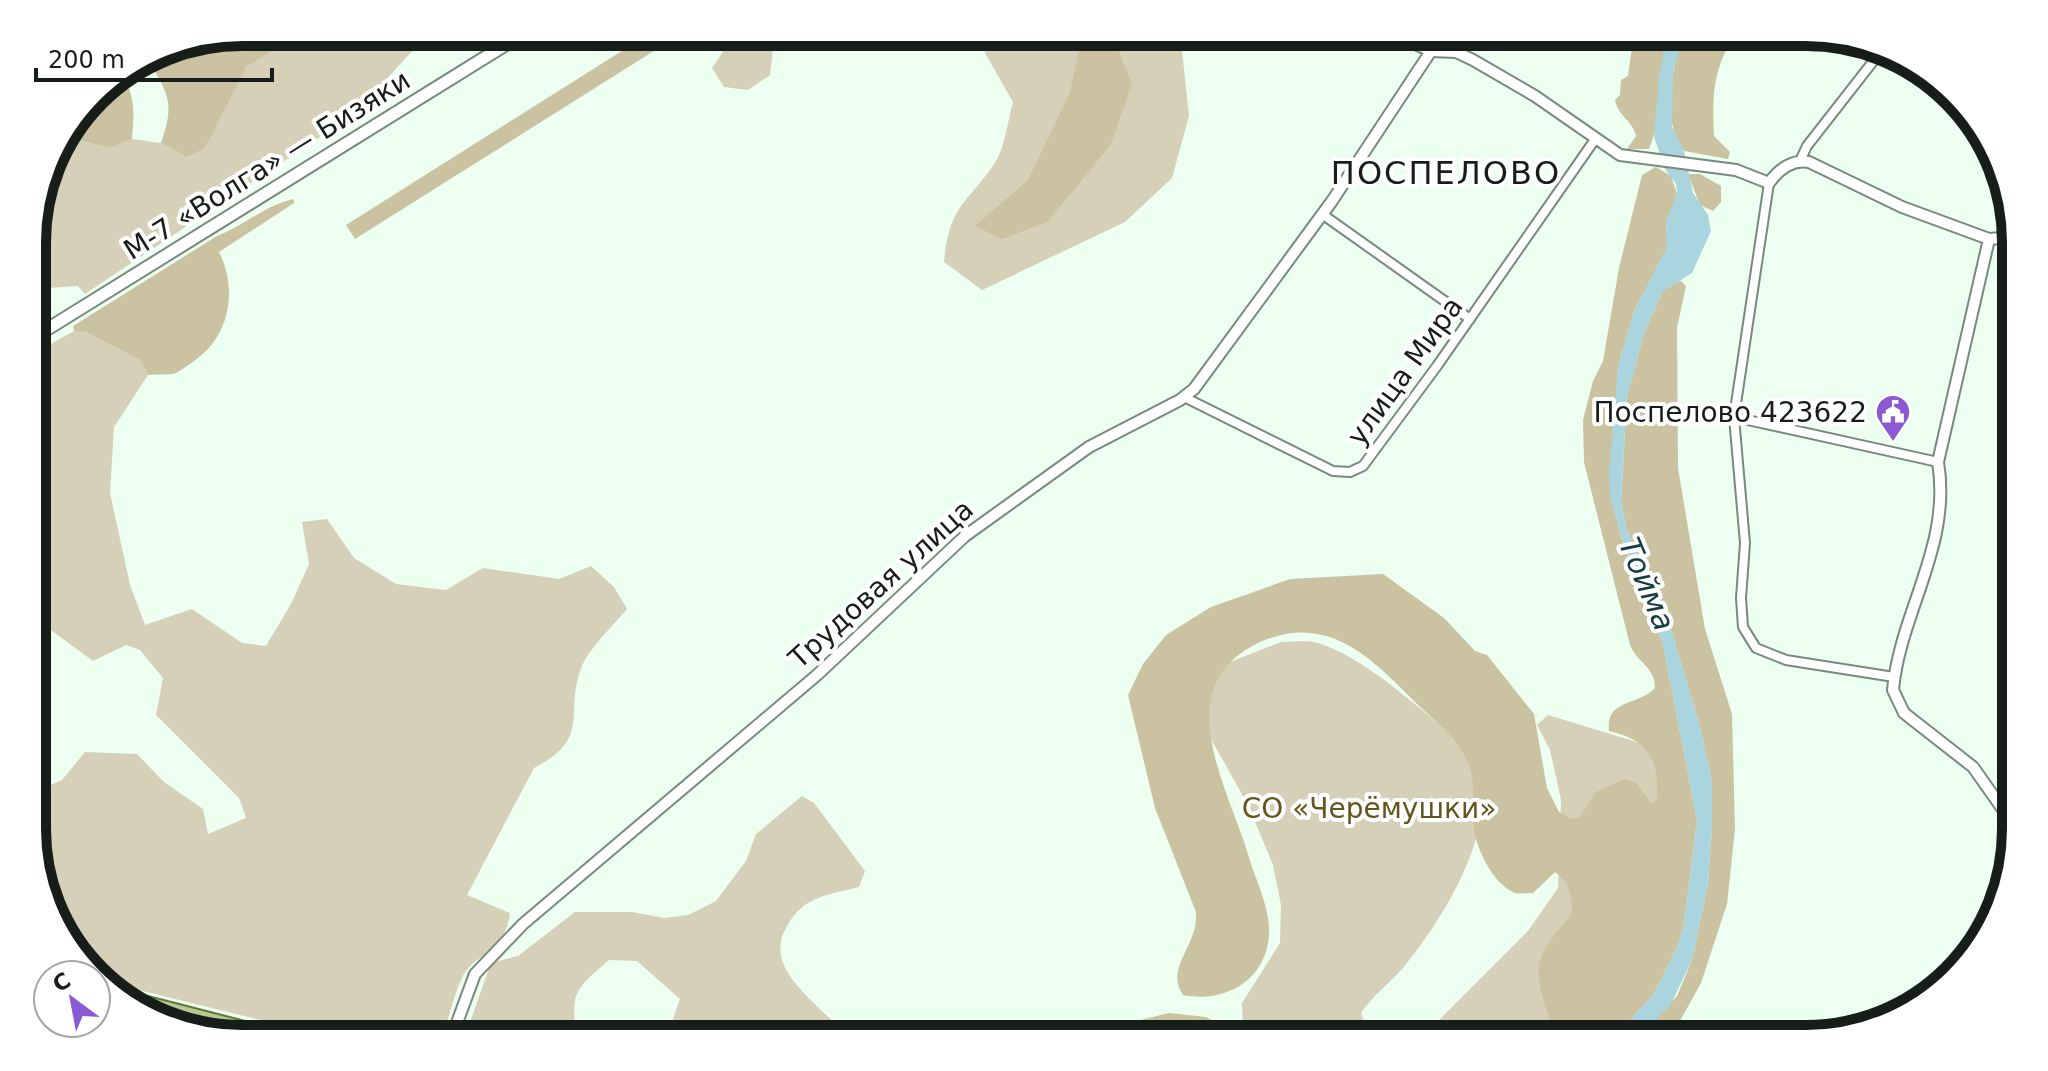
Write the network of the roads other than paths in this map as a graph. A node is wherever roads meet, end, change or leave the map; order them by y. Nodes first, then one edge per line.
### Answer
1 (503, 46) edge
2 (1420, 46) edge
3 (1431, 51) junction
4 (1875, 59) edge
5 (1596, 138) junction
6 (1800, 161) junction
7 (1769, 183) junction
8 (1322, 214) junction
9 (2002, 238) edge
10 (1989, 239) junction
11 (1470, 319) junction
12 (46, 330) edge
13 (1184, 397) junction
14 (1734, 417) junction
15 (1938, 462) junction
16 (1894, 677) junction
17 (2002, 809) edge
18 (155, 1005) edge
19 (229, 1024) edge
20 (456, 1025) edge

1 - 12 main road, М-7 «Волга» — Бизяки
2 - 3 street
3 - 5 street
3 - 8 street, Трудовая улица
4 - 6 street
5 - 7 street
5 - 11 street, улица Мира
6 - 7 street
6 - 10 street
7 - 14 street
8 - 11 street
8 - 13 street, Трудовая улица
9 - 10 street
10 - 15 street
11 - 13 street, улица Мира
13 - 20 street, Трудовая улица
14 - 15 street
14 - 16 street
15 - 16 street
16 - 17 street
18 - 19 main road

